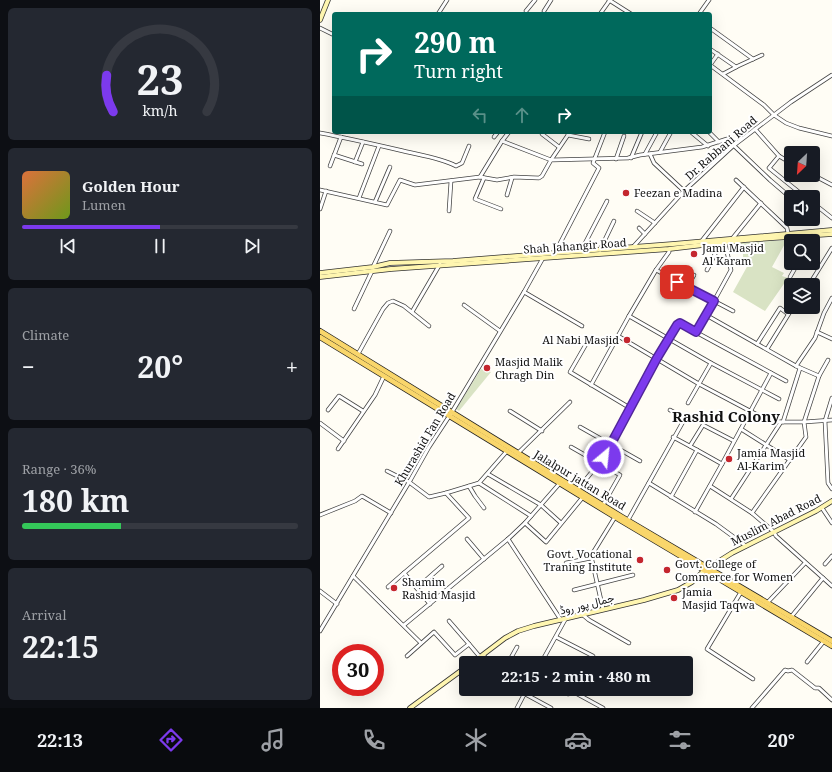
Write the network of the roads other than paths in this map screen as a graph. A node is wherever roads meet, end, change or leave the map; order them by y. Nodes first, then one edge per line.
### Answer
1 (328, 0) edge
2 (448, 0) edge
3 (535, 0) edge
4 (551, 0) edge
5 (610, 0) edge
6 (709, 0) edge
7 (526, 11) dead end
8 (544, 11) dead end
9 (439, 12) edge
10 (601, 12) edge
11 (629, 12) edge
12 (700, 12) edge
13 (320, 20) edge
14 (320, 28) edge
15 (712, 29) edge
16 (332, 34) edge
17 (712, 50) edge
18 (718, 54) junction
19 (762, 55) dead end
20 (753, 59) junction
21 (712, 62) edge
22 (712, 66) edge
23 (736, 67) junction
24 (723, 74) junction
25 (832, 75) edge
26 (774, 115) junction
27 (755, 129) junction
28 (320, 133) edge
29 (496, 134) edge
30 (507, 134) edge
31 (542, 134) edge
32 (568, 134) edge
33 (572, 134) edge
34 (604, 134) edge
35 (641, 134) edge
36 (656, 134) edge
37 (670, 134) edge
38 (693, 134) edge
39 (711, 134) edge
40 (624, 136) dead end
41 (832, 136) edge
42 (341, 137) junction
43 (494, 137) dead end
44 (590, 139) dead end
45 (502, 141) junction
46 (362, 142) junction
47 (719, 142) junction
48 (379, 146) junction
49 (469, 146) dead end
50 (708, 146) junction
51 (733, 146) junction
52 (559, 147) junction
53 (660, 152) junction
54 (646, 154) junction
55 (650, 154) junction
56 (334, 155) junction
57 (779, 156) junction
58 (596, 158) junction
59 (631, 158) junction
60 (616, 159) junction
61 (784, 159) edge
62 (550, 160) junction
63 (355, 162) junction
64 (362, 164) dead end
65 (330, 166) dead end
66 (390, 167) dead end
67 (480, 177) junction
68 (484, 178) junction
69 (512, 178) junction
70 (820, 179) edge
71 (736, 180) dead end
72 (451, 181) junction
73 (832, 185) edge
74 (744, 187) junction
75 (320, 190) edge
76 (796, 190) edge
77 (326, 191) junction
78 (684, 191) junction
79 (784, 192) edge
80 (507, 195) dead end
81 (359, 198) junction
82 (607, 201) dead end
83 (375, 202) junction
84 (761, 203) junction
85 (320, 208) edge
86 (501, 209) dead end
87 (820, 209) edge
88 (449, 211) dead end
89 (637, 211) dead end
90 (832, 218) edge
91 (614, 221) dead end
92 (655, 223) junction
93 (639, 228) dead end
94 (832, 230) edge
95 (390, 231) dead end
96 (645, 234) junction
97 (784, 234) edge
98 (788, 234) joint
99 (832, 234) edge
100 (820, 235) edge
101 (784, 238) edge
102 (732, 239) junction
103 (701, 242) junction
104 (726, 243) junction
105 (718, 244) junction
106 (633, 247) junction
107 (669, 248) junction
108 (832, 248) edge
109 (600, 250) junction
110 (581, 251) junction
111 (555, 253) junction
112 (543, 256) junction
113 (440, 263) junction
114 (372, 269) junction
115 (656, 270) junction
116 (707, 270) dead end
117 (794, 270) edge
118 (320, 273) edge
119 (694, 275) dead end
120 (320, 277) edge
121 (790, 277) dead end
122 (813, 278) edge
123 (687, 287) junction
124 (524, 292) junction
125 (832, 298) edge
126 (714, 301) junction
127 (464, 305) dead end
128 (354, 309) dead end
129 (733, 311) dead end
130 (784, 311) edge
131 (412, 312) junction
132 (788, 314) edge
133 (706, 315) junction
134 (629, 316) junction
135 (429, 326) dead end
136 (582, 326) dead end
137 (320, 331) edge
138 (500, 331) junction
139 (696, 332) junction
140 (817, 332) junction
141 (618, 336) junction
142 (320, 337) edge
143 (589, 339) dead end
144 (669, 339) junction
145 (832, 339) edge
146 (334, 342) junction
147 (757, 344) junction
148 (767, 349) junction
149 (358, 354) junction
150 (657, 358) junction
151 (828, 360) dead end
152 (711, 363) junction
153 (796, 366) junction
154 (800, 368) junction
155 (771, 373) junction
156 (384, 376) junction
157 (819, 376) junction
158 (786, 381) dead end
159 (699, 384) junction
160 (591, 385) junction
161 (762, 390) junction
162 (832, 398) edge
163 (778, 399) dead end
164 (570, 402) dead end
165 (688, 403) dead end
166 (630, 408) junction
167 (328, 410) dead end
168 (510, 410) dead end
169 (670, 410) dead end
170 (363, 411) junction
171 (751, 411) junction
172 (451, 414) junction
173 (832, 420) edge
174 (826, 421) junction
175 (782, 422) junction
176 (804, 422) junction
177 (320, 423) edge
178 (580, 427) dead end
179 (741, 429) junction
180 (479, 431) junction
181 (542, 431) junction
182 (673, 437) junction
183 (344, 441) junction
184 (734, 442) junction
185 (610, 445) junction
186 (766, 445) junction
187 (690, 446) junction
188 (571, 447) dead end
189 (338, 449) dead end
190 (697, 450) junction
191 (507, 451) junction
192 (518, 453) junction
193 (790, 460) junction
194 (640, 461) dead end
195 (599, 464) junction
196 (722, 464) junction
197 (387, 471) dead end
198 (488, 474) junction
199 (409, 482) junction
200 (649, 482) junction
201 (479, 483) junction
202 (560, 484) junction
203 (567, 485) junction
204 (470, 486) junction
205 (710, 486) junction
206 (578, 489) junction
207 (832, 489) edge
208 (446, 493) junction
209 (583, 497) junction
210 (671, 497) junction
211 (730, 499) junction
212 (832, 501) edge
213 (541, 505) junction
214 (603, 505) junction
215 (484, 508) dead end
216 (822, 508) junction
217 (695, 512) junction
218 (391, 513) junction
219 (752, 513) junction
220 (320, 515) edge
221 (531, 516) junction
222 (615, 517) junction
223 (621, 518) junction
224 (628, 520) junction
225 (525, 523) junction
226 (561, 523) junction
227 (832, 523) edge
228 (774, 532) junction
229 (467, 538) dead end
230 (508, 539) junction
231 (746, 546) junction
232 (832, 556) edge
233 (591, 558) junction
234 (484, 559) junction
235 (566, 563) dead end
236 (805, 563) junction
237 (825, 564) dead end
238 (442, 566) dead end
239 (707, 569) junction
240 (404, 573) junction
241 (633, 575) dead end
242 (353, 576) junction
243 (823, 578) junction
244 (597, 584) junction
245 (832, 586) edge
246 (388, 587) dead end
247 (417, 588) junction
248 (574, 590) dead end
249 (320, 591) edge
250 (741, 592) junction
251 (768, 603) junction
252 (337, 604) junction
253 (430, 604) junction
254 (603, 609) junction
255 (583, 615) junction
256 (791, 617) junction
257 (564, 619) junction
258 (449, 621) dead end
259 (404, 625) junction
260 (807, 628) junction
261 (320, 631) edge
262 (832, 634) edge
263 (556, 637) junction
264 (828, 641) edge
265 (421, 643) junction
266 (629, 643) dead end
267 (469, 644) junction
268 (832, 646) edge
269 (517, 647) dead end
270 (407, 656) dead end
271 (482, 656) joint
272 (512, 656) edge
273 (545, 656) edge
274 (593, 656) dead end
275 (807, 662) dead end
276 (459, 673) edge
277 (753, 679) dead end
278 (524, 696) edge
279 (529, 696) edge
280 (581, 696) edge
281 (832, 700) edge
282 (410, 708) edge
283 (517, 708) edge
284 (551, 708) edge
285 (602, 708) edge
286 (752, 708) edge

1 - 13 street
2 - 9 street
3 - 7 street
4 - 8 street
5 - 10 street
5 - 11 street
6 - 12 street
14 - 16 street
15 - 20 street
17 - 18 street
18 - 21 street
18 - 23 street
19 - 20 street
20 - 23 street
22 - 24 street
23 - 24 street
24 - 26 street
25 - 26 street, Dr. Rabbani Road
26 - 27 street, Dr. Rabbani Road
26 - 41 street
27 - 51 street, Dr. Rabbani Road
27 - 57 street
28 - 42 street
29 - 43 street
30 - 45 street
31 - 52 street
32 - 52 street
33 - 44 street
34 - 58 street
35 - 59 street
36 - 54 street
37 - 53 street
38 - 50 street
39 - 47 street
40 - 60 street
42 - 46 street
42 - 56 street
45 - 62 street
45 - 67 street
46 - 48 street
46 - 63 street
47 - 50 street
47 - 51 street
48 - 49 street
48 - 81 street
50 - 53 street
51 - 78 street, Dr. Rabbani Road
51 - 79 street
52 - 62 street
53 - 55 street
54 - 55 street
54 - 59 street
55 - 78 street
56 - 63 street
56 - 65 street
57 - 61 street
57 - 76 street
58 - 60 street
58 - 62 street
58 - 111 street
59 - 60 street
62 - 69 street
63 - 64 street
66 - 83 street
67 - 68 street
67 - 72 street
68 - 69 street
68 - 86 street
69 - 80 street
70 - 73 street
71 - 74 street
72 - 83 street
72 - 88 street
74 - 84 street
74 - 103 street
75 - 77 street
77 - 81 street
77 - 85 street
78 - 92 street, Dr. Rabbani Road
81 - 83 street
82 - 110 street
84 - 98 street
84 - 102 street
87 - 90 street
89 - 92 street
91 - 109 street
92 - 96 street, Dr. Rabbani Road
93 - 96 street
94 - 98 street, Shah Jahangir Road
95 - 114 street
96 - 106 street, Dr. Rabbani Road
97 - 102 street, Shah Jahangir Road
99 - 100 street, Shah Jahangir Road
101 - 104 street, Shah Jahangir Road
102 - 103 street, Shah Jahangir Road
103 - 106 street, Shah Jahangir Road
104 - 105 street, Shah Jahangir Road
104 - 126 street
105 - 107 street, Shah Jahangir Road
105 - 116 street
106 - 109 street, Shah Jahangir Road
107 - 112 street, Shah Jahangir Road
107 - 115 street
108 - 122 street
109 - 110 street, Shah Jahangir Road
110 - 111 street, Shah Jahangir Road
111 - 112 street, Shah Jahangir Road
112 - 113 street
112 - 124 street, Khurashid Fan Road
113 - 114 street
113 - 131 street
114 - 118 street
114 - 120 street
114 - 128 street
115 - 123 street
115 - 134 street
117 - 121 street
119 - 123 street
123 - 126 street
124 - 136 street
124 - 138 street, Khurashid Fan Road
125 - 140 street
126 - 129 street
126 - 133 street
127 - 138 street
130 - 147 street
131 - 135 street
131 - 149 street
132 - 148 street
133 - 139 street
133 - 147 street
134 - 141 street
134 - 144 street
137 - 146 main road, Jalalpur jattan Road
138 - 172 street, Khurashid Fan Road
139 - 144 street
139 - 155 street
140 - 145 street
140 - 153 street
141 - 150 street
141 - 160 street
142 - 146 main road, Jalalpur jattan Road
143 - 160 street
144 - 150 street
144 - 152 street
146 - 149 main road, Jalalpur jattan Road
146 - 156 main road, Jalalpur jattan Road
147 - 148 street
148 - 153 street
149 - 172 main road, Jalalpur jattan Road
150 - 159 street
150 - 166 street
151 - 157 street
152 - 159 street
152 - 161 street
153 - 154 street
154 - 157 street
154 - 175 street
155 - 158 street
155 - 161 street
156 - 170 street
156 - 172 main road, Jalalpur jattan Road
157 - 176 street
159 - 165 street
159 - 171 street
160 - 166 street
161 - 163 street
161 - 171 street
162 - 174 street
164 - 181 street
166 - 185 street
167 - 170 street
168 - 181 street
169 - 182 street
170 - 183 street
171 - 175 street
171 - 179 street
172 - 180 main road, Jalalpur jattan Road
172 - 199 street, Khurashid Fan Road
173 - 174 street
174 - 176 street
174 - 207 street
175 - 176 street
175 - 186 street
176 - 193 street
177 - 183 street
178 - 185 street
179 - 184 street
179 - 186 street
180 - 191 main road, Jalalpur jattan Road
180 - 192 main road, Jalalpur jattan Road
181 - 192 street
182 - 187 street
182 - 200 street
183 - 189 street
184 - 187 street
184 - 196 street
185 - 194 street
185 - 195 street
186 - 193 street
186 - 211 street
187 - 190 street
188 - 195 street
190 - 196 street
190 - 210 street
191 - 198 street
191 - 202 main road, Jalalpur jattan Road
192 - 203 main road, Jalalpur jattan Road
193 - 219 street
195 - 206 street
195 - 214 street
196 - 205 street
197 - 199 street
198 - 201 street
198 - 213 street
199 - 208 street
199 - 218 street, Khurashid Fan Road
200 - 210 street
200 - 224 street
201 - 204 street
201 - 221 street
202 - 203 main road, Jalalpur jattan Road
202 - 213 street
203 - 206 main road, Jalalpur jattan Road
203 - 209 main road, Jalalpur jattan Road
204 - 208 street
204 - 215 street
205 - 211 street
205 - 217 street
206 - 214 main road, Jalalpur jattan Road
208 - 240 street
209 - 222 main road, Jalalpur jattan Road
209 - 226 street
210 - 217 street
211 - 219 street
212 - 216 street, Muslim Abad Road
213 - 221 street
213 - 226 street
214 - 223 main road, Jalalpur jattan Road
216 - 227 street
216 - 228 street, Muslim Abad Road
217 - 231 street
218 - 220 street
218 - 242 street, Khurashid Fan Road
219 - 228 street
221 - 225 street
222 - 223 main road, Jalalpur jattan Road
222 - 233 street
223 - 224 main road, Jalalpur jattan Road
223 - 239 main road, Jalalpur jattan Road
224 - 239 main road, Jalalpur jattan Road
225 - 226 street
225 - 230 street
228 - 231 street, Muslim Abad Road
228 - 236 street
229 - 234 street
230 - 234 street
230 - 257 street
231 - 239 street, Muslim Abad Road
232 - 237 street
233 - 235 street
233 - 244 street
234 - 253 street
236 - 243 street
236 - 251 street
238 - 247 street
239 - 250 main road, Jalalpur jattan Road
239 - 251 main road, Jalalpur jattan Road
239 - 254 street, جمال پور روڈ
240 - 246 street
240 - 247 street
241 - 244 street
242 - 252 street, Khurashid Fan Road
242 - 259 street
243 - 245 street
243 - 256 street
244 - 248 street
244 - 254 street
247 - 253 street
249 - 252 street
250 - 260 main road, Jalalpur jattan Road
250 - 277 street
251 - 256 main road, Jalalpur jattan Road
252 - 261 street, Khurashid Fan Road
253 - 259 street
254 - 255 street, جمال پور روڈ
255 - 257 street, جمال پور روڈ
255 - 266 street
256 - 260 main road, Jalalpur jattan Road
257 - 263 street
257 - 271 street, جمال پور روڈ
258 - 267 street
259 - 265 street
260 - 264 main road, Jalalpur jattan Road
262 - 264 street
263 - 273 street
263 - 274 street
264 - 268 main road, Jalalpur jattan Road
264 - 275 street
265 - 267 street
265 - 270 street
267 - 271 street
269 - 272 street
276 - 282 street
278 - 283 street
279 - 284 street
280 - 285 street
281 - 286 street

